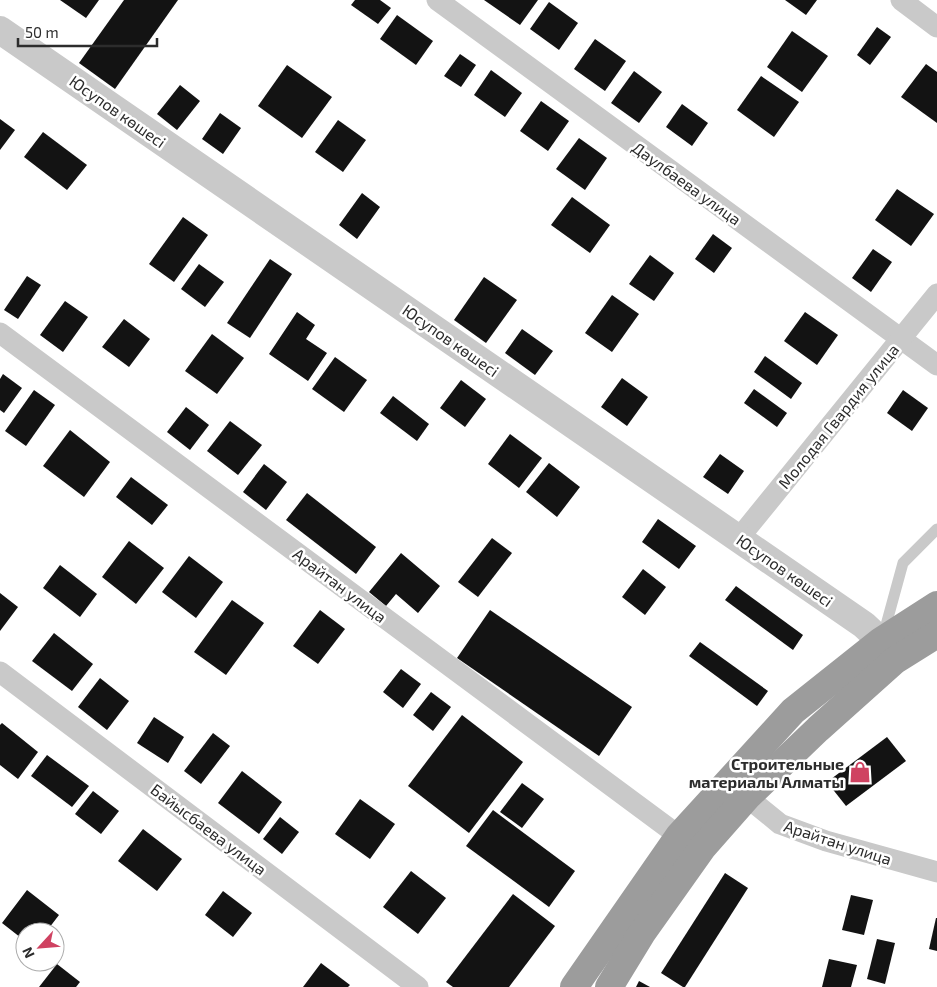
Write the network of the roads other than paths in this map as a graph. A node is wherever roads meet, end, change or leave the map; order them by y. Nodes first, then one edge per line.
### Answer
1 (437, 0) edge
2 (901, 0) edge
3 (937, 27) edge
4 (0, 30) edge
5 (937, 294) edge
6 (0, 333) edge
7 (900, 339) junction
8 (937, 365) edge
9 (937, 529) edge
10 (739, 538) junction
11 (937, 605) edge
12 (937, 634) edge
13 (888, 651) junction
14 (0, 672) edge
15 (747, 798) junction
16 (679, 836) junction
17 (937, 872) edge
18 (418, 987) edge
19 (574, 987) edge
20 (610, 987) edge

1 - 7 street, Даулбаева улица
2 - 3 street
4 - 10 street, Юсупов көшесі
5 - 7 street, Молодая Гвардия улица
6 - 16 street, Арайтан улица
7 - 8 street, Даулбаева улица
7 - 10 street, Молодая Гвардия улица
9 - 13 lane
10 - 13 street, Юсупов көшесі
11 - 13 highway
12 - 13 highway
13 - 15 highway
13 - 16 highway
14 - 18 street, Байысбаева улица
15 - 17 street, Арайтан улица
15 - 20 highway
16 - 19 highway

